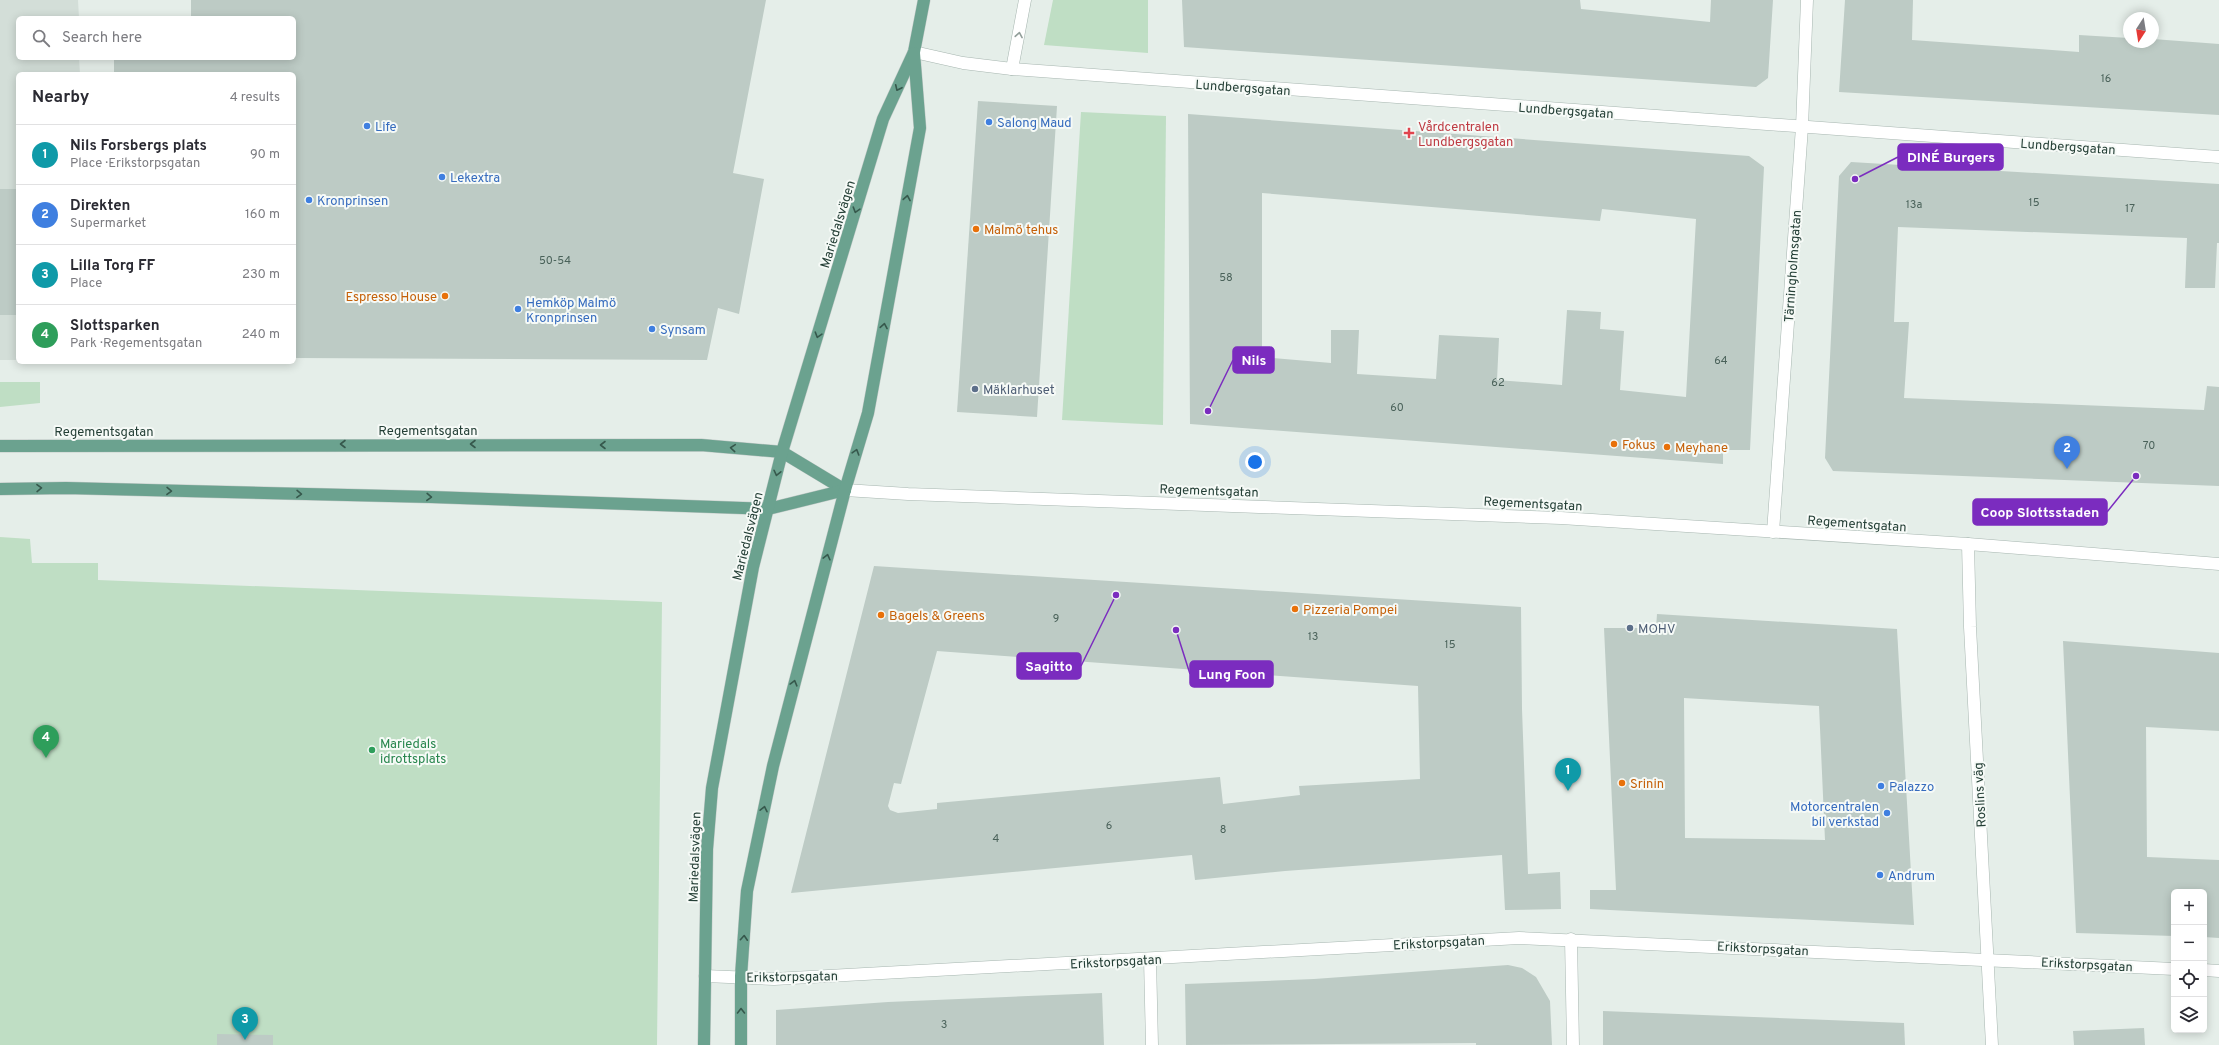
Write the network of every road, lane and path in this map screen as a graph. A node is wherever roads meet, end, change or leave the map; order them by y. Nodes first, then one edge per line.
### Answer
1 (924, 0) edge
2 (1025, 0) edge
3 (1807, 0) edge
4 (914, 52) junction
5 (1012, 70) junction
6 (1802, 127) junction
7 (2219, 157) edge
8 (0, 446) edge
9 (782, 452) junction
10 (0, 489) edge
11 (845, 490) junction
12 (768, 509) junction
13 (1773, 532) junction
14 (1968, 544) junction
15 (2219, 564) edge
16 (1571, 939) junction
17 (1150, 959) junction
18 (1988, 960) junction
19 (2171, 968) edge
20 (2207, 970) edge
21 (2219, 971) edge
22 (705, 976) junction
23 (741, 976) junction
24 (704, 1045) edge
25 (741, 1045) edge
26 (1152, 1045) edge
27 (1573, 1045) edge
28 (1992, 1045) edge

1 - 4 main road, Mariedalsvägen
5 -> 2 street
3 - 6 street, Tärningholmsgatan
4 - 5 street, Lundbergsgatan
4 -> 9 main road, Mariedalsvägen
11 -> 4 main road, Mariedalsvägen
5 - 6 street, Lundbergsgatan
6 - 7 street, Lundbergsgatan
6 - 13 street, Tärningholmsgatan
9 -> 8 main road, Regementsgatan
9 - 11 main road, Regementsgatan
9 -> 12 main road, Mariedalsvägen
10 -> 12 main road, Regementsgatan
11 - 12 main road, Regementsgatan
11 - 13 street, Regementsgatan
23 -> 11 main road, Mariedalsvägen
12 - 22 main road, Mariedalsvägen
13 - 14 street, Regementsgatan
14 - 15 street, Regementsgatan
14 - 18 street, Roslins väg
16 - 17 street, Erikstorpsgatan
16 - 18 street, Erikstorpsgatan
16 - 27 street
17 - 23 street, Erikstorpsgatan
17 - 26 street
18 - 19 street, Erikstorpsgatan
18 - 28 street, Roslins väg
20 - 21 street
22 - 23 street, Erikstorpsgatan
22 - 24 main road, Mariedalsvägen
25 -> 23 main road, Mariedalsvägen

